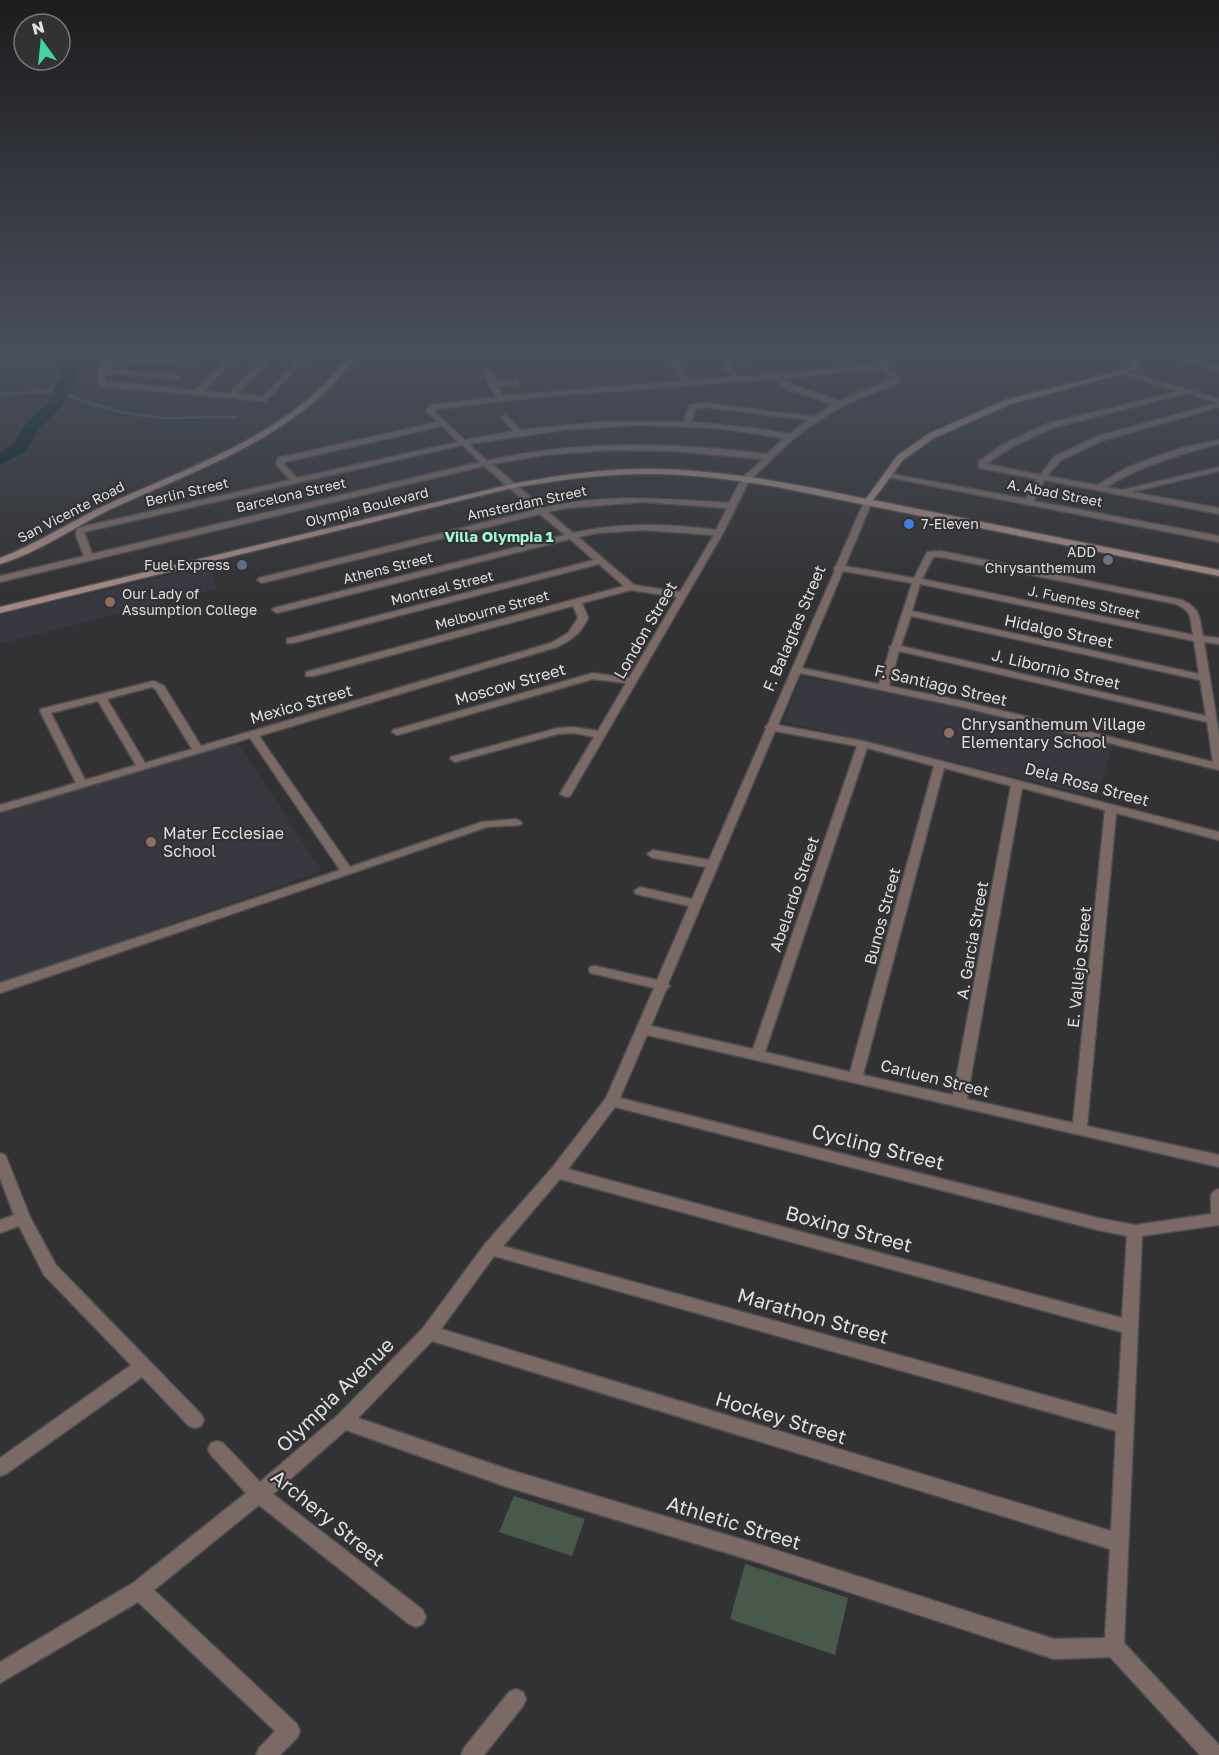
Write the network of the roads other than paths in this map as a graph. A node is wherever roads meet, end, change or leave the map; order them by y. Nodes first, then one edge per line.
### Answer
1 (269, 431) edge
2 (410, 431) edge
3 (449, 431) edge
4 (530, 431) edge
5 (747, 431) edge
6 (799, 431) edge
7 (941, 431) edge
8 (1039, 431) edge
9 (1125, 431) edge
10 (518, 432) joint
11 (790, 438) junction
12 (1219, 442) edge
13 (462, 443) junction
14 (769, 457) junction
15 (485, 463) junction
16 (1219, 469) edge
17 (886, 474) junction
18 (1041, 478) junction
19 (745, 480) junction
20 (295, 481) junction
21 (512, 486) junction
22 (1099, 488) junction
23 (1122, 492) junction
24 (868, 502) junction
25 (1029, 502) junction
26 (1219, 504) edge
27 (731, 506) junction
28 (1204, 508) junction
29 (542, 511) junction
30 (1219, 511) edge
31 (719, 532) junction
32 (571, 535) junction
33 (1219, 539) edge
34 (89, 557) junction
35 (0, 561) edge
36 (601, 561) junction
37 (838, 568) junction
38 (1219, 573) edge
39 (0, 579) edge
40 (262, 580) dead end
41 (916, 581) junction
42 (631, 587) junction
43 (683, 595) junction
44 (576, 601) junction
45 (0, 610) edge
46 (278, 610) dead end
47 (906, 612) junction
48 (1198, 639) junction
49 (290, 641) dead end
50 (1219, 641) edge
51 (894, 647) junction
52 (795, 669) junction
53 (310, 674) dead end
54 (1205, 678) junction
55 (632, 681) junction
56 (883, 687) junction
57 (100, 696) junction
58 (1211, 720) junction
59 (770, 727) junction
60 (397, 732) dead end
61 (252, 734) junction
62 (601, 735) junction
63 (863, 744) junction
64 (198, 750) junction
65 (454, 759) dead end
66 (940, 763) junction
67 (1219, 766) edge
68 (142, 767) junction
69 (1017, 783) junction
70 (82, 784) junction
71 (566, 794) dead end
72 (1111, 808) junction
73 (0, 809) edge
74 (516, 823) dead end
75 (1219, 836) edge
76 (653, 854) dead end
77 (713, 865) junction
78 (347, 872) junction
79 (640, 891) dead end
80 (697, 904) junction
81 (595, 970) dead end
82 (663, 986) junction
83 (0, 988) edge
84 (644, 1029) junction
85 (758, 1054) junction
86 (627, 1071) joint
87 (855, 1077) junction
88 (612, 1101) junction
89 (959, 1102) junction
90 (1079, 1130) junction
91 (0, 1159) edge
92 (1219, 1161) edge
93 (557, 1172) junction
94 (1219, 1195) edge
95 (23, 1218) junction
96 (1219, 1219) edge
97 (0, 1227) edge
98 (1135, 1231) junction
99 (490, 1249) junction
100 (1130, 1327) junction
101 (429, 1333) junction
102 (144, 1366) junction
103 (195, 1420) dead end
104 (344, 1421) junction
105 (1124, 1425) junction
106 (217, 1449) dead end
107 (0, 1468) edge
108 (259, 1494) junction
109 (1120, 1543) junction
110 (140, 1590) junction
111 (416, 1617) dead end
112 (1114, 1647) junction
113 (0, 1673) edge
114 (516, 1699) dead end
115 (266, 1755) edge
116 (471, 1755) edge
117 (1214, 1755) edge

1 - 35 main road, San Vicente Road
2 - 20 street
3 - 13 street
4 - 10 street, Berlin Street
5 - 11 street, Berlin Street
6 - 11 street, London Street
7 - 17 main road, F. Balagtas Street
8 - 18 street
9 - 18 street
10 - 13 street, Berlin Street
11 - 14 street, London Street
12 - 22 street
13 - 15 street
13 - 20 street, Berlin Street
14 - 15 street, Barcelona Street
14 - 19 street, London Street
15 - 21 street
15 - 34 street, Barcelona Street
16 - 23 street
17 - 24 main road, F. Balagtas Street
17 - 25 street, A. Abad Street
18 - 22 street
18 - 25 street
19 - 21 main road, Olympia Boulevard
19 - 24 main road, Olympia Boulevard
19 - 27 street, London Street
20 - 34 street, Berlin Street
21 - 29 street
21 - 45 main road, Olympia Boulevard
22 - 23 street
23 - 28 street
24 - 37 street, F. Balagtas Street
24 - 38 main road, Olympia Boulevard
25 - 33 street, A. Abad Street
26 - 28 street
27 - 29 street, Amsterdam Street
27 - 31 street, London Street
28 - 30 street
29 - 32 street
29 - 40 street, Amsterdam Street
31 - 32 street, Athens Street
31 - 43 street, London Street
32 - 36 street
32 - 46 street, Athens Street
34 - 39 street, Barcelona Street
36 - 42 street
36 - 49 street, Montreal Street
37 - 41 street, J. Fuentes Street
37 - 52 street, F. Balagtas Street
41 - 47 street
41 - 48 street, J. Fuentes Street
41 - 48 street
42 - 43 street, Melbourne Street
42 - 44 street, Melbourne Street
43 - 55 street, London Street
44 - 53 street, Melbourne Street
44 - 61 street, Mexico Street
47 - 51 street
47 - 54 street, Hidalgo Street
48 - 50 street, J. Fuentes Street
48 - 54 street
51 - 56 street
51 - 58 street, J. Libornio Street
52 - 56 street, F. Santiago Street
52 - 59 street, F. Balagtas Street
54 - 58 street
55 - 60 street, Moscow Street
55 - 62 street, London Street
56 - 67 street, F. Santiago Street
57 - 64 street
57 - 68 street
57 - 70 street
58 - 67 street
59 - 63 street, Dela Rosa Street
59 - 77 street, F. Balagtas Street
61 - 64 street, Mexico Street
61 - 78 street
62 - 65 street
62 - 71 street, London Street
63 - 66 street, Dela Rosa Street
63 - 85 street, Abelardo Street
64 - 68 street, Mexico Street
66 - 69 street, Dela Rosa Street
66 - 87 street, Bunos Street
68 - 70 street, Mexico Street
69 - 72 street, Dela Rosa Street
69 - 89 street, A. Garcia Street
70 - 73 street, Mexico Street
72 - 75 street, Dela Rosa Street
72 - 90 street, E. Vallejo Street
74 - 78 street
76 - 77 street
77 - 80 street, F. Balagtas Street
78 - 83 street
79 - 80 street
80 - 82 street, F. Balagtas Street
81 - 82 street
82 - 84 street, F. Balagtas Street
84 - 85 street, Carluen Street
84 - 86 street, F. Balagtas Street
85 - 87 street, Carluen Street
86 - 88 street, Olympia Avenue
87 - 89 street, Carluen Street
88 - 93 street, Olympia Avenue
88 - 98 street, Cycling Street
89 - 90 street, Carluen Street
90 - 92 street, Carluen Street
91 - 95 street
93 - 99 street, Olympia Avenue
93 - 100 street, Boxing Street
94 - 96 street
95 - 97 street
95 - 102 street
96 - 98 street, Cycling Street
98 - 100 street
99 - 101 street, Olympia Avenue
99 - 105 street, Marathon Street
100 - 105 street
101 - 104 street, Olympia Avenue
101 - 109 street, Hockey Street
102 - 103 street
102 - 107 street
104 - 108 street, Olympia Avenue
104 - 112 street, Athletic Street
105 - 109 street
106 - 108 street, Archery Street
108 - 110 street, Olympia Avenue
108 - 111 street, Archery Street
109 - 112 street
110 - 113 street, Olympia Avenue
110 - 115 street
112 - 117 street
114 - 116 street

